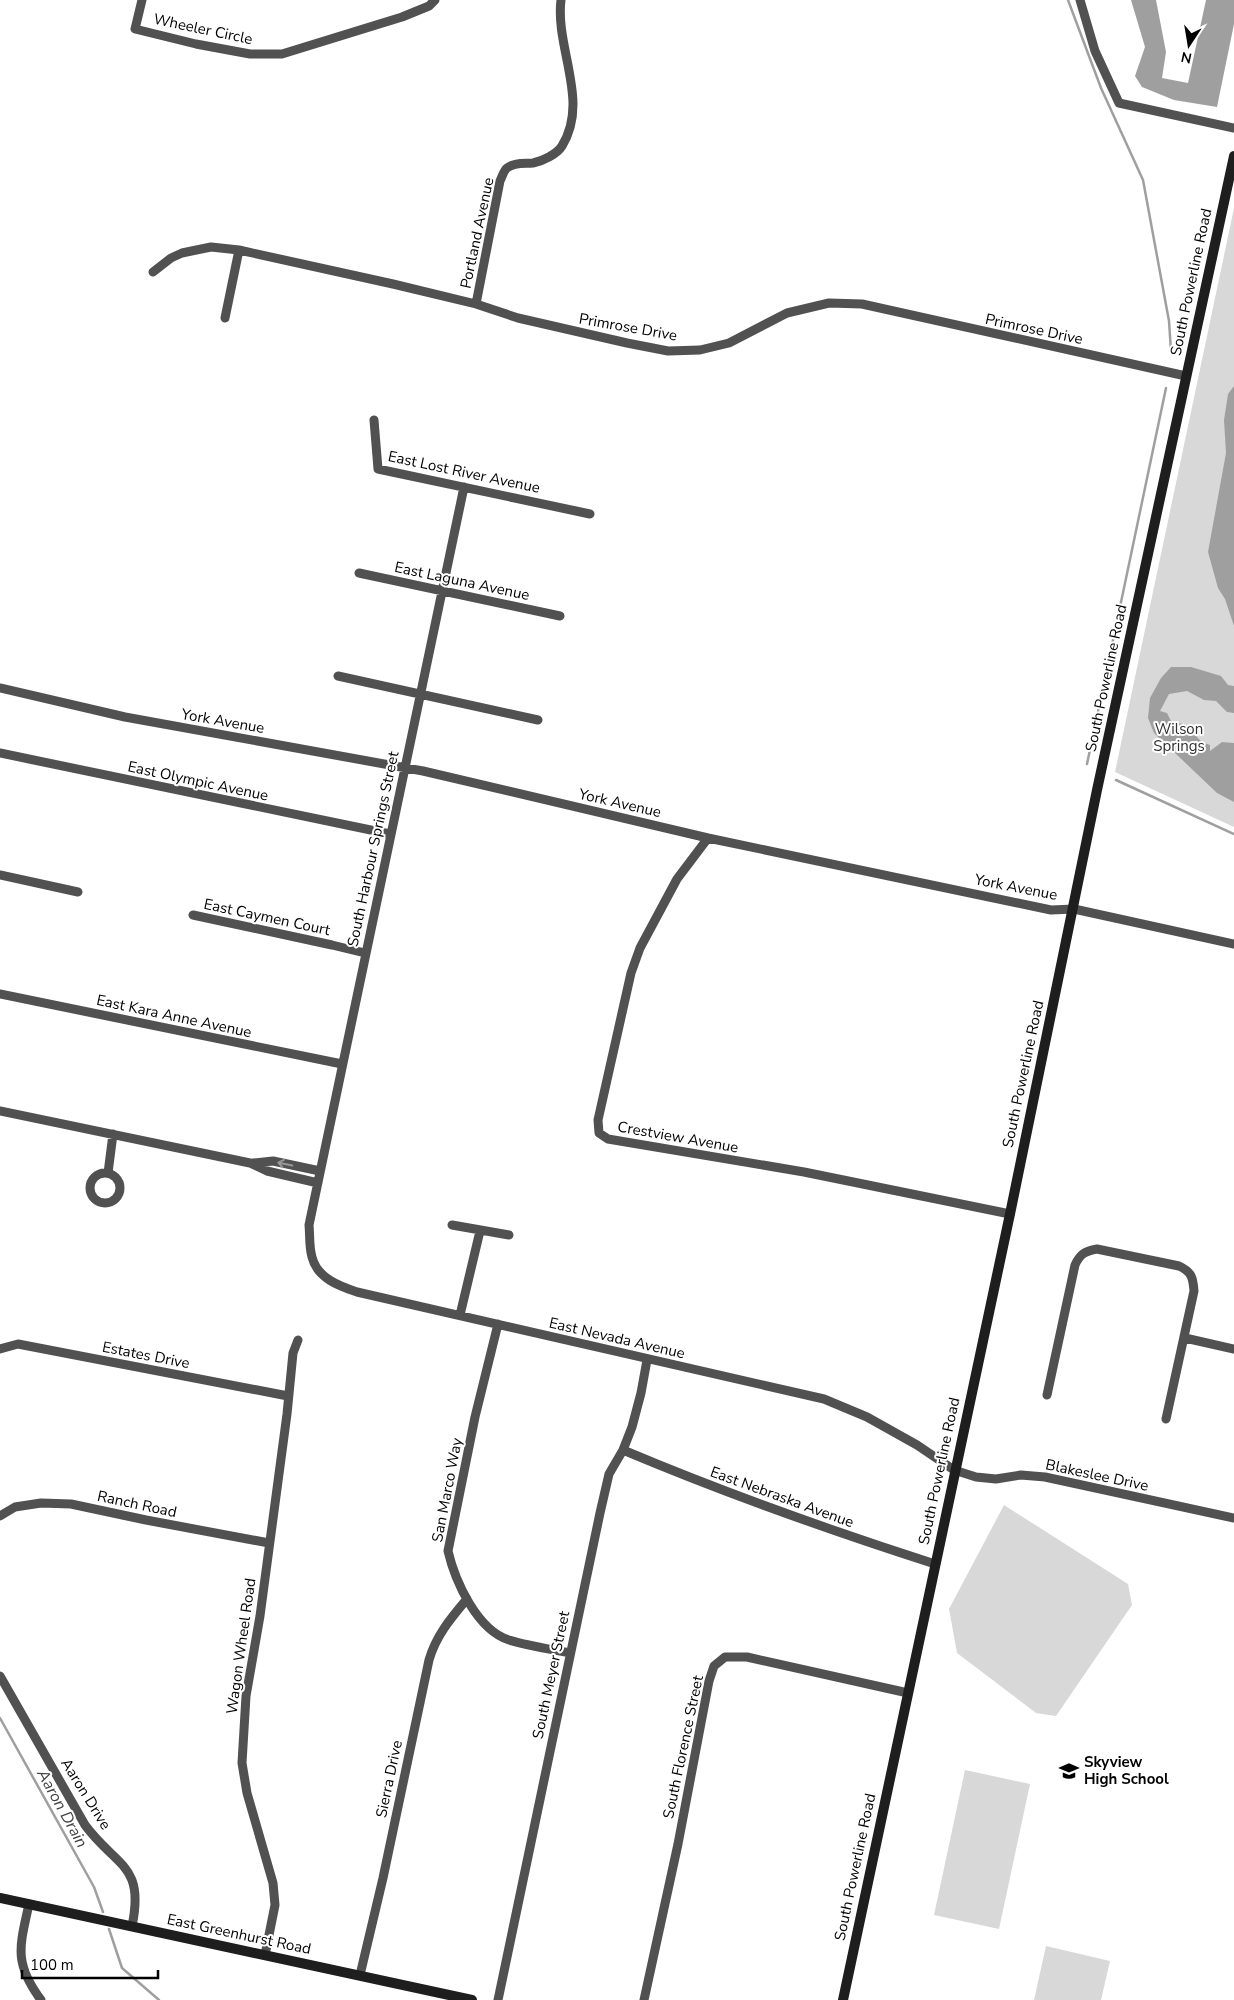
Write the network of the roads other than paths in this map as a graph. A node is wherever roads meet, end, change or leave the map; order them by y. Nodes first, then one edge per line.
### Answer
1 (142, 0) edge
2 (435, 0) edge
3 (561, 0) edge
4 (1080, 0) edge
5 (1234, 128) edge
6 (1234, 156) edge
7 (239, 250) junction
8 (153, 272) dead end
9 (476, 304) junction
10 (225, 318) dead end
11 (1186, 376) junction
12 (374, 420) dead end
13 (464, 487) junction
14 (590, 514) dead end
15 (359, 573) dead end
16 (442, 591) junction
17 (560, 616) dead end
18 (338, 676) dead end
19 (0, 688) edge
20 (420, 694) junction
21 (538, 720) dead end
22 (0, 753) edge
23 (404, 768) junction
24 (390, 834) junction
25 (708, 838) junction
26 (0, 875) edge
27 (78, 892) dead end
28 (1074, 909) junction
29 (192, 915) dead end
30 (1234, 944) edge
31 (365, 953) junction
32 (0, 994) edge
33 (342, 1064) junction
34 (0, 1111) edge
35 (113, 1134) junction
36 (250, 1163) junction
37 (320, 1171) junction
38 (108, 1173) dead end
39 (318, 1183) junction
40 (1010, 1214) junction
41 (311, 1216) joint
42 (452, 1226) dead end
43 (480, 1231) junction
44 (509, 1235) dead end
45 (460, 1315) junction
46 (498, 1324) junction
47 (1185, 1338) junction
48 (298, 1340) dead end
49 (0, 1349) edge
50 (1234, 1349) edge
51 (647, 1360) junction
52 (1047, 1395) dead end
53 (288, 1396) junction
54 (1166, 1419) dead end
55 (623, 1450) junction
56 (954, 1470) junction
57 (0, 1516) edge
58 (1234, 1518) edge
59 (269, 1543) junction
60 (935, 1564) junction
61 (467, 1600) junction
62 (570, 1653) junction
63 (0, 1676) edge
64 (908, 1693) junction
65 (0, 1898) edge
66 (29, 1904) junction
67 (132, 1926) junction
68 (265, 1955) junction
69 (360, 1975) junction
70 (41, 2000) edge
71 (472, 2000) edge
72 (498, 2000) edge
73 (644, 2000) edge
74 (843, 2000) edge

1 - 2 street, Wheeler Circle
3 - 9 street, Portland Avenue
4 - 5 street
6 - 11 street, South Powerline Road
7 - 8 street, Primrose Drive
7 - 9 street, Primrose Drive
7 - 10 street
9 - 11 street, Primrose Drive
11 - 28 street, South Powerline Road
12 - 13 street, East Lost River Avenue
13 - 14 street, East Lost River Avenue
13 - 16 street, South Harbour Springs Street
15 - 16 street, East Laguna Avenue
16 - 17 street, East Laguna Avenue
16 - 20 street, South Harbour Springs Street
18 - 20 street
19 - 23 street, York Avenue
20 - 21 street
20 - 23 street, South Harbour Springs Street
22 - 24 street, East Olympic Avenue
23 - 24 street, South Harbour Springs Street
23 - 25 street, York Avenue
24 - 31 street, South Harbour Springs Street
25 - 28 street, York Avenue
25 - 40 street, Crestview Avenue
26 - 27 street
28 - 30 street, York Avenue
28 - 40 street, South Powerline Road
29 - 31 street, East Caymen Court
31 - 33 street, South Harbour Springs Street
32 - 33 street, East Kara Anne Avenue
33 - 37 street, South Harbour Springs Street
34 - 35 street
35 - 36 street
35 - 38 street
37 -> 36 street
36 - 39 street
37 - 39 street, South Harbour Springs Street
39 - 41 street, South Harbour Springs Street
40 - 56 street, South Powerline Road
41 - 45 street, East Nevada Avenue
42 - 43 street
43 - 44 street
43 - 45 street
45 - 46 street, East Nevada Avenue
46 - 51 street, East Nevada Avenue
46 - 61 street, San Marco Way
47 - 50 street
47 - 52 street
47 - 54 street
48 - 53 street, Wagon Wheel Road
49 - 53 street, Estates Drive
51 - 55 street, South Meyer Street
51 - 56 street, East Nevada Avenue
53 - 59 street, Wagon Wheel Road
55 - 60 street, East Nebraska Avenue
55 - 62 street, South Meyer Street
56 - 58 street, Blakeslee Drive
56 - 60 street, South Powerline Road
57 - 59 street, Ranch Road
59 - 68 street, Wagon Wheel Road
60 - 64 street, South Powerline Road
61 - 62 street, San Marco Way
61 - 69 street, Sierra Drive
62 - 72 street, South Meyer Street
63 - 67 street, Aaron Drive
64 - 73 street, South Florence Street
64 - 74 street, South Powerline Road
65 - 66 street, East Greenhurst Road
66 - 67 street, East Greenhurst Road
66 - 70 street
67 - 68 street, East Greenhurst Road
68 - 69 street, East Greenhurst Road
69 - 71 street, East Greenhurst Road

